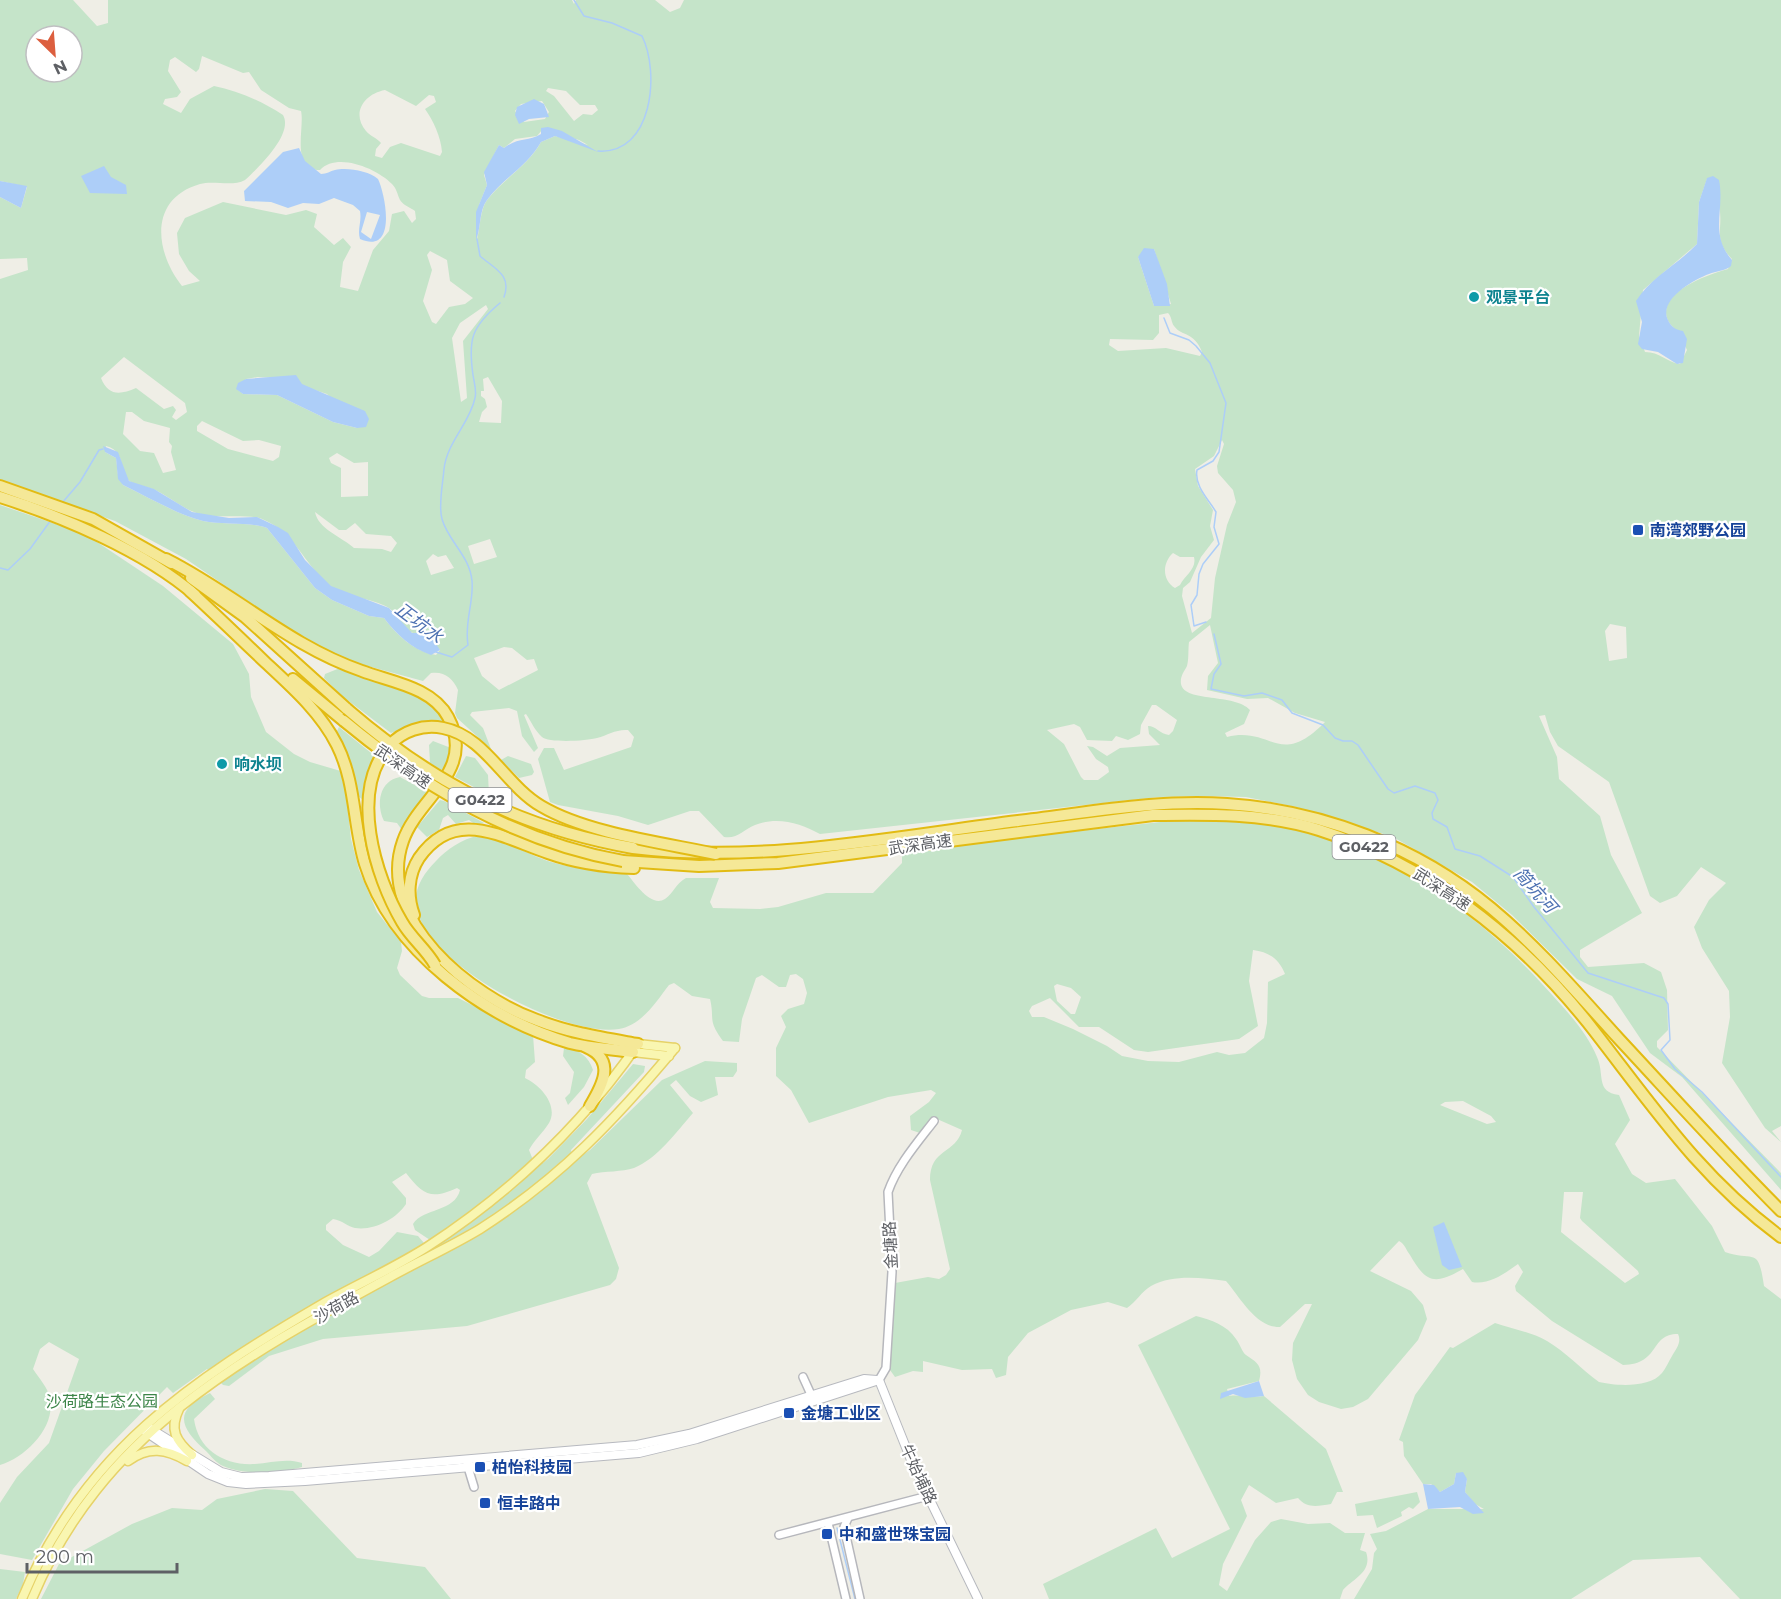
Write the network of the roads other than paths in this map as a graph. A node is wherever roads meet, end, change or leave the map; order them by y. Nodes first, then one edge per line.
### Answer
1 (3, 493) edge
2 (165, 559) junction
3 (190, 591) junction
4 (716, 854) junction
5 (699, 866) junction
6 (436, 951) junction
7 (435, 965) junction
8 (574, 1044) junction
9 (636, 1048) junction
10 (669, 1056) junction
11 (590, 1107) junction
12 (934, 1121) dead end
13 (1767, 1197) junction
14 (1781, 1205) edge
15 (1781, 1212) edge
16 (1781, 1238) edge
17 (803, 1377) dead end
18 (879, 1380) junction
19 (813, 1398) junction
20 (181, 1404) junction
21 (142, 1426) junction
22 (151, 1433) junction
23 (190, 1458) junction
24 (467, 1463) junction
25 (113, 1472) junction
26 (474, 1487) dead end
27 (928, 1496) junction
28 (848, 1518) junction
29 (828, 1523) junction
30 (779, 1535) dead end
31 (22, 1599) edge
32 (32, 1599) edge
33 (846, 1599) edge
34 (860, 1599) edge
35 (978, 1599) edge

1 - 2 highway, 武深高速 / G0422
1 - 3 highway, 武深高速 / G0422
2 - 4 highway, 武深高速 / G0422, bridge
2 - 6 highway
3 - 5 highway, 武深高速 / G0422, bridge
3 - 7 highway
4 - 7 highway, bridge
4 - 13 highway, 武深高速 / G0422
5 - 6 highway
5 - 16 highway, 武深高速 / G0422
6 - 9 highway
7 - 8 highway
8 - 9 highway
8 - 11 highway
9 - 10 main road
9 - 10 main road, 沙荷路
9 - 11 main road, 沙荷路
10 - 20 main road, 沙荷路
11 - 21 main road, 沙荷路
12 - 18 street, 金塘路
13 - 14 highway
13 - 15 highway, 武深高速 / G0422
17 - 19 street
18 - 19 main road
18 - 27 main road, 牛始埔路
19 - 24 main road
20 - 22 main road, 沙荷路
20 - 23 main road
21 - 22 main road
21 - 31 main road, 沙荷路
22 - 23 main road
22 - 25 main road, 沙荷路
23 - 24 main road
23 - 25 main road
24 - 26 street
25 - 32 main road, 沙荷路
27 - 28 street
27 - 35 main road, 牛始埔路
28 - 29 street
28 - 34 street
29 - 30 street
29 - 33 street

